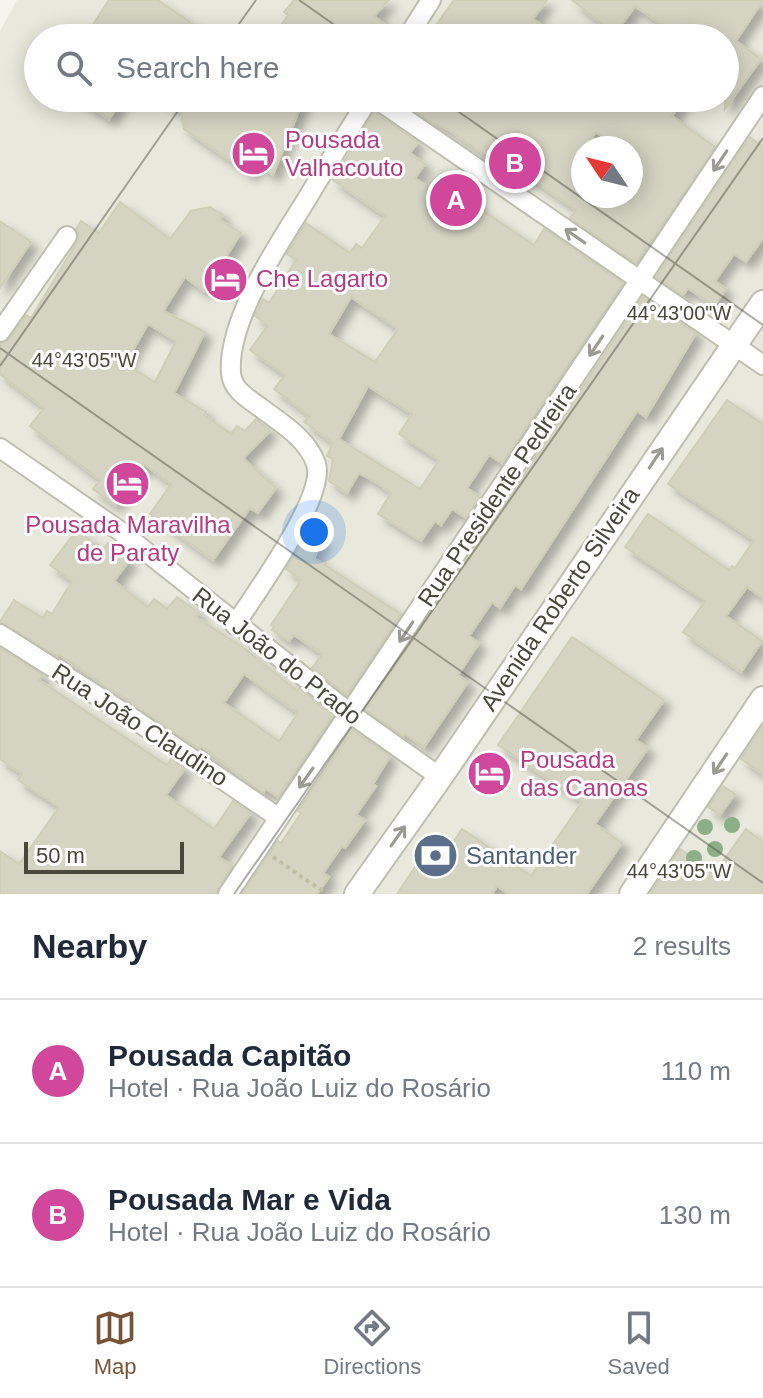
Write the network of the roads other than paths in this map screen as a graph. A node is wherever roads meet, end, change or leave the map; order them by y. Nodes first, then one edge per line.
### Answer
1 (431, 0) edge
2 (416, 24) edge
3 (763, 96) edge
4 (360, 112) edge
5 (395, 112) edge
6 (67, 236) dead end
7 (639, 281) junction
8 (763, 303) edge
9 (0, 332) edge
10 (732, 346) junction
11 (763, 365) edge
12 (0, 448) edge
13 (235, 625) junction
14 (0, 634) edge
15 (763, 699) edge
16 (351, 714) junction
17 (440, 777) junction
18 (279, 818) junction
19 (228, 894) edge
20 (357, 894) edge
21 (632, 894) edge

1 - 2 street
3 -> 7 street, Rua Presidente Pedreira
4 - 13 street
7 -> 5 street
6 - 9 street
7 - 10 street
7 -> 16 street, Rua Presidente Pedreira
8 - 10 street, Avenida Roberto Silveira
10 - 11 street
17 -> 10 street, Avenida Roberto Silveira
12 - 13 street, Rua João do Prado
13 - 16 street, Rua João do Prado
14 - 18 street, Rua João Claudino
15 -> 21 street
16 - 17 street, Rua João do Prado
16 -> 18 street, Rua Presidente Pedreira
20 -> 17 street, Avenida Roberto Silveira
18 - 19 street, Rua Presidente Pedreira

